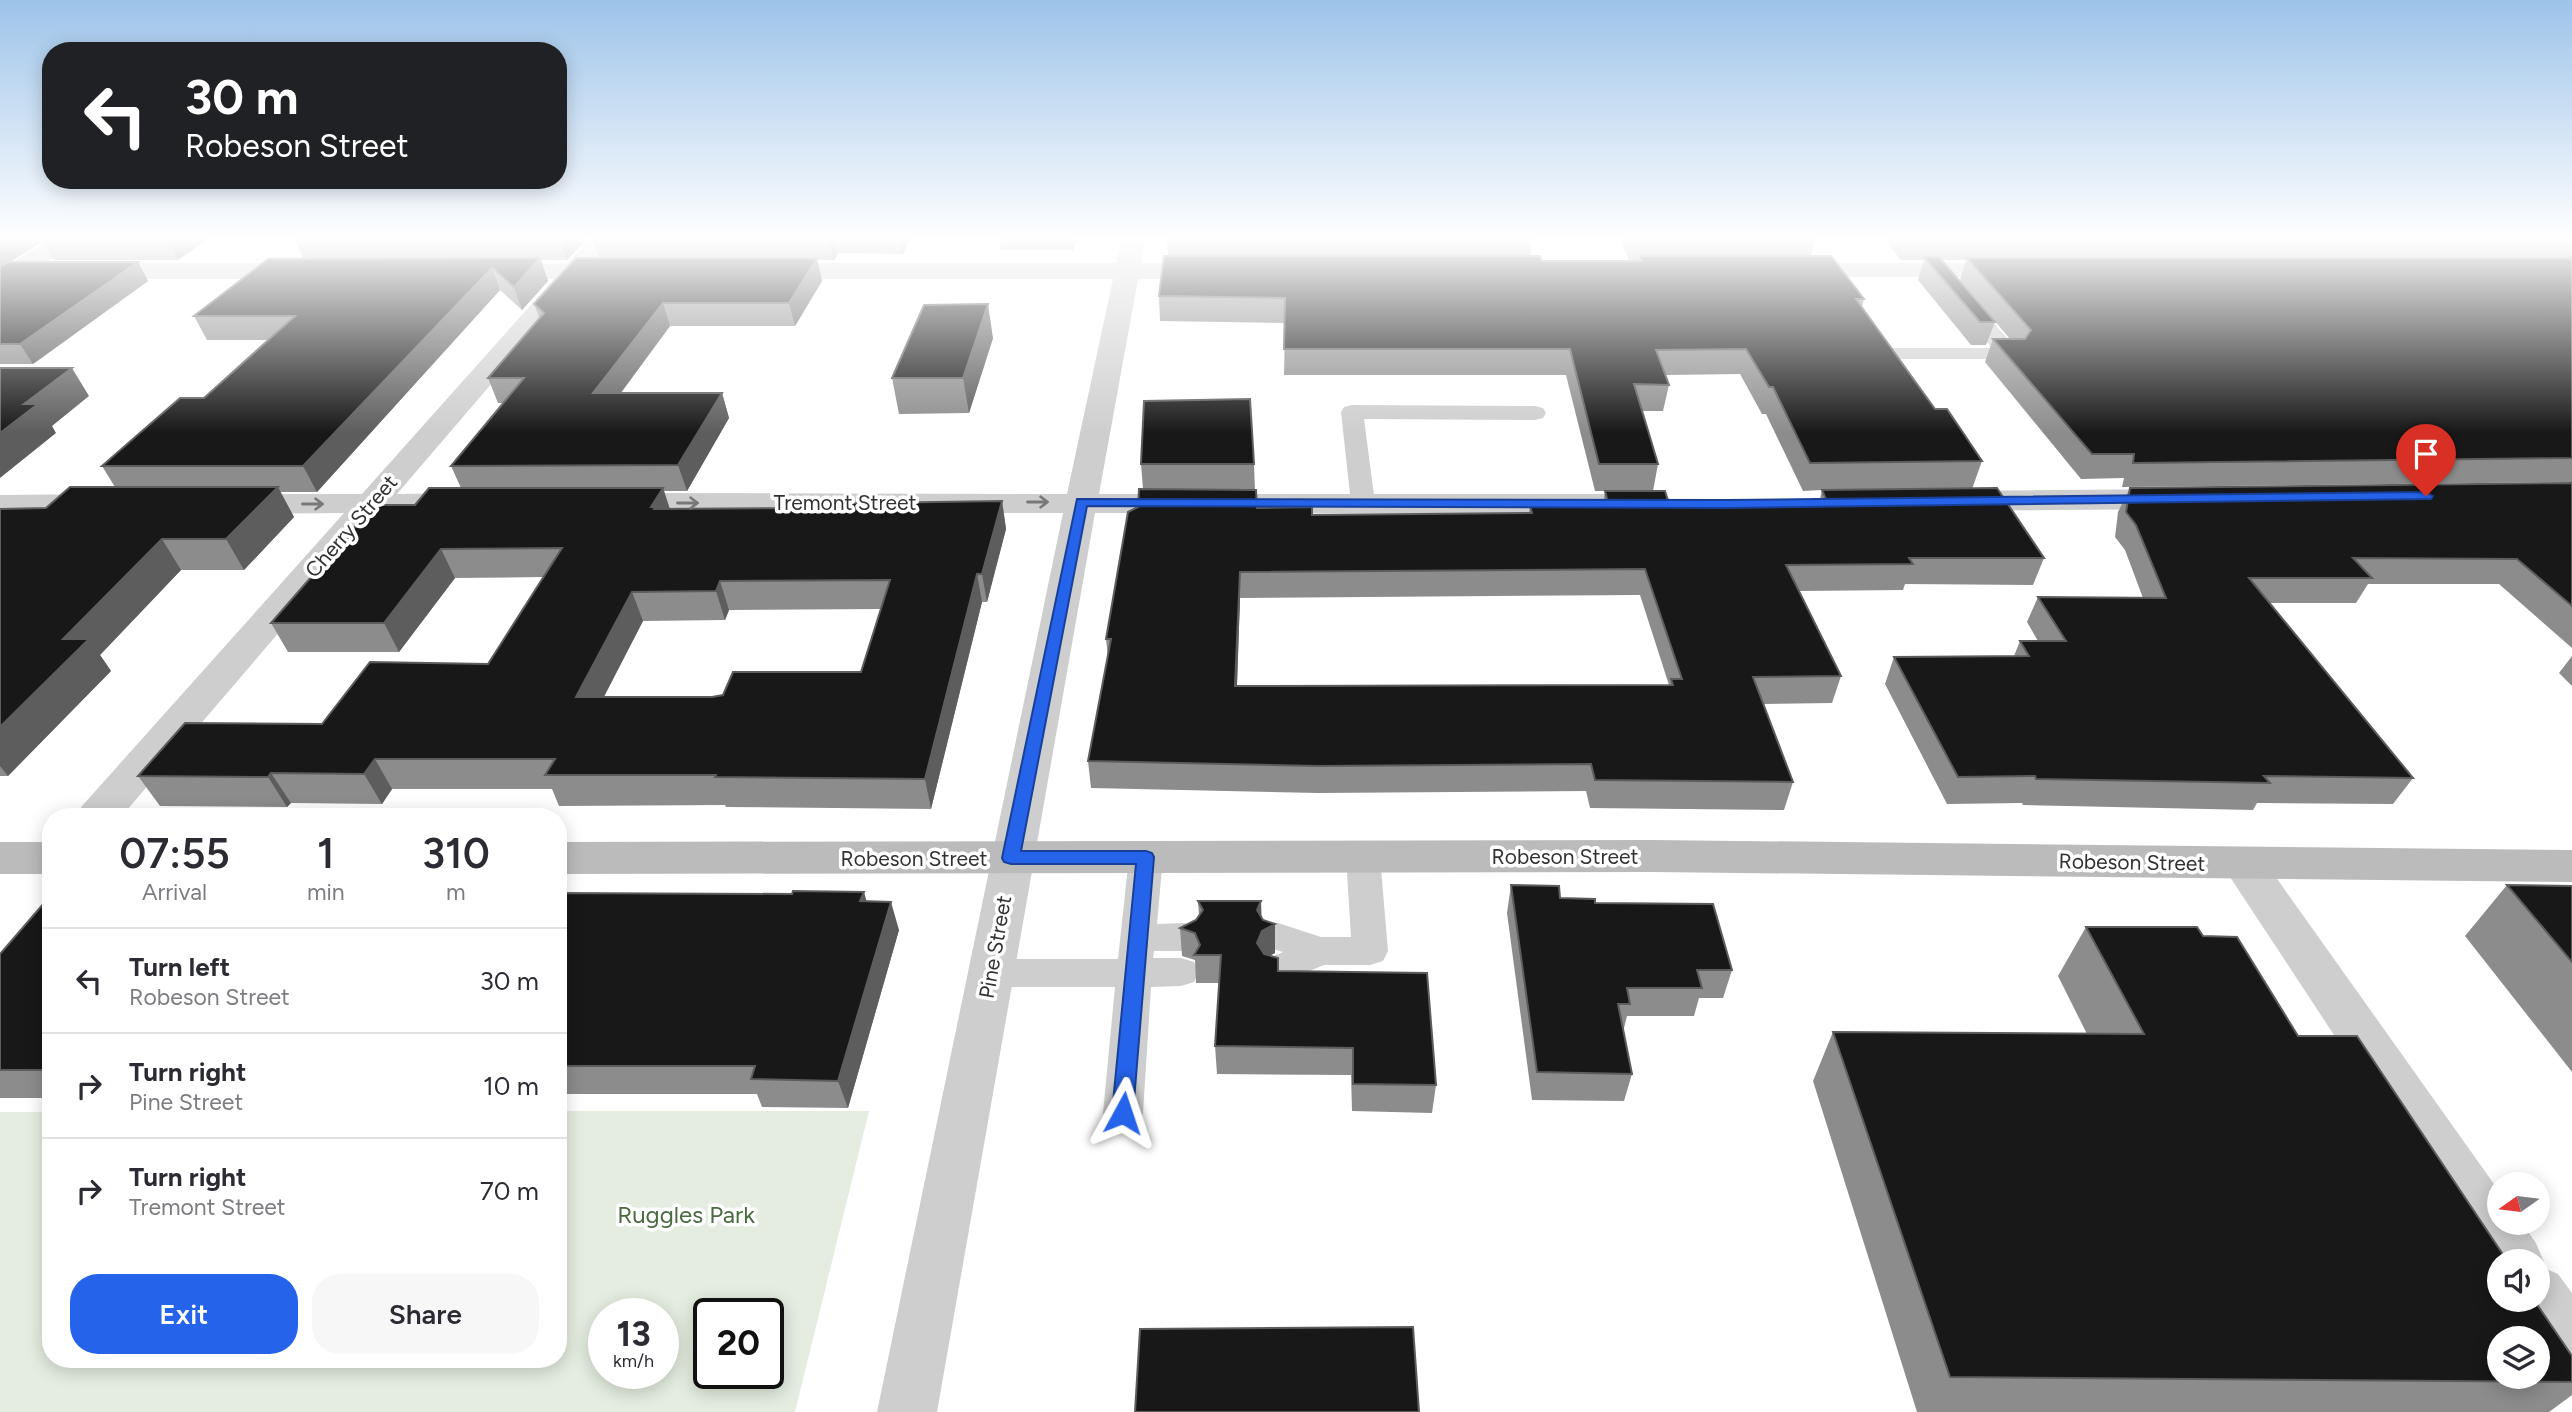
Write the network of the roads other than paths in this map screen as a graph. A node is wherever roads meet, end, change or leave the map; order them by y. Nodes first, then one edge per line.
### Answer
1 (547, 302) edge
2 (1121, 302) edge
3 (1964, 302) edge
4 (1891, 355) edge
5 (1535, 413) dead end
6 (2203, 498) edge
7 (1082, 502) junction
8 (1923, 502) edge
9 (371, 503) junction
10 (496, 503) edge
11 (580, 503) edge
12 (1363, 503) junction
13 (137, 504) edge
14 (206, 504) edge
15 (1686, 504) edge
16 (0, 505) edge
17 (105, 808) edge
18 (1146, 857) junction
19 (1363, 857) junction
20 (0, 858) edge
21 (42, 858) edge
22 (567, 858) edge
23 (1011, 858) junction
24 (2243, 863) junction
25 (2572, 866) edge
26 (1184, 937) edge
27 (1278, 954) dead end
28 (1136, 956) junction
29 (1181, 972) dead end
30 (991, 973) junction
31 (1123, 1113) dead end
32 (2507, 1249) edge
33 (2550, 1311) edge
34 (2572, 1343) edge
35 (907, 1412) edge

1 - 9 street, Cherry Street
2 - 7 street, Pine Street
3 - 4 lane
5 - 12 lane
6 - 8 street
11 -> 7 street, Tremont Street
7 - 12 street, Tremont Street
7 - 23 street, Pine Street
9 - 10 street
14 -> 9 street
9 - 17 street, Cherry Street
12 - 15 street, Tremont Street
13 - 16 street
18 - 19 main road, Robeson Street
18 - 23 main road, Robeson Street
18 - 28 lane
19 - 24 main road, Robeson Street
19 - 27 lane
20 - 21 main road
22 - 23 main road, Robeson Street
23 - 30 street, Pine Street
24 - 25 main road, Robeson Street
24 - 32 street
26 - 28 lane
28 - 29 lane
28 - 30 lane
28 - 31 lane
30 - 35 street, Pine Street
33 - 34 street

